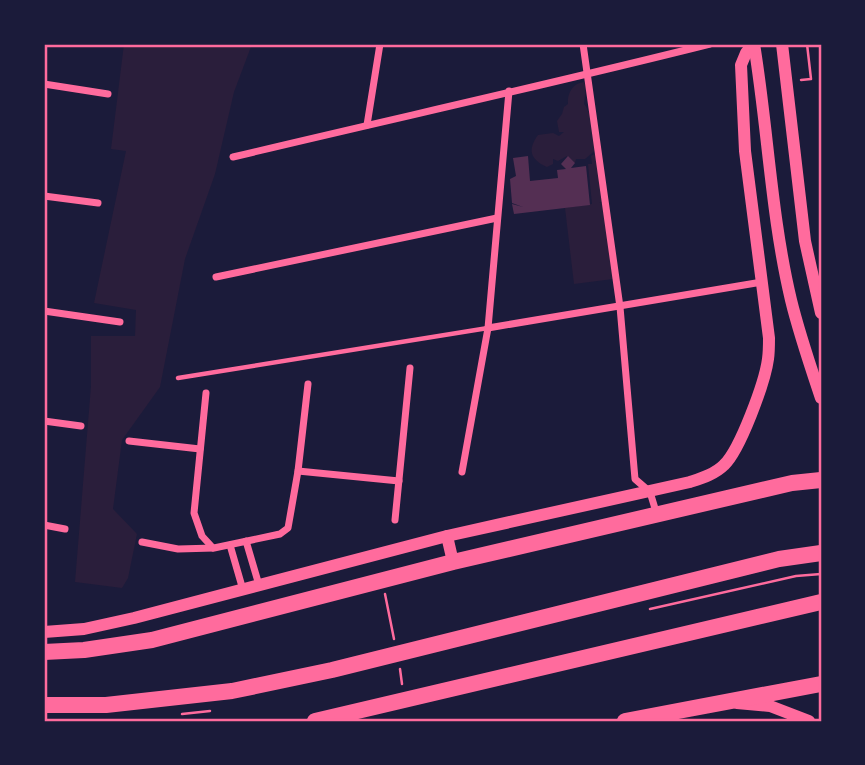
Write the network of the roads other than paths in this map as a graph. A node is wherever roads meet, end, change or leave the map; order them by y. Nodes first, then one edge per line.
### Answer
1 (380, 44) edge
2 (583, 44) edge
3 (710, 44) edge
4 (754, 44) edge
5 (782, 44) edge
6 (587, 75) junction
7 (44, 84) edge
8 (509, 91) junction
9 (108, 94) dead end
10 (368, 125) junction
11 (233, 157) dead end
12 (44, 195) edge
13 (97, 203) dead end
14 (497, 218) junction
15 (216, 277) dead end
16 (762, 282) junction
17 (620, 307) junction
18 (44, 311) edge
19 (821, 313) edge
20 (120, 322) dead end
21 (488, 328) junction
22 (410, 368) dead end
23 (178, 378) dead end
24 (308, 384) dead end
25 (206, 393) dead end
26 (821, 398) edge
27 (44, 421) edge
28 (81, 426) dead end
29 (130, 441) dead end
30 (200, 449) junction
31 (298, 471) junction
32 (463, 472) dead end
33 (821, 480) edge
34 (399, 481) junction
35 (650, 492) junction
36 (657, 516) junction
37 (395, 520) dead end
38 (44, 525) edge
39 (65, 528) dead end
40 (447, 536) junction
41 (246, 541) junction
42 (142, 542) dead end
43 (230, 545) junction
44 (214, 548) junction
45 (821, 553) edge
46 (453, 562) junction
47 (259, 585) junction
48 (243, 590) junction
49 (821, 602) edge
50 (44, 632) edge
51 (44, 652) edge
52 (821, 684) edge
53 (733, 702) junction
54 (44, 705) edge
55 (315, 721) edge
56 (625, 721) edge
57 (809, 721) edge

1 - 10 street
2 - 6 street
3 - 6 street
4 - 16 street
4 - 26 street
5 - 19 street
6 - 8 street
6 - 17 street
7 - 9 street
8 - 10 street
8 - 14 street
10 - 11 street
12 - 13 street
14 - 15 street
14 - 21 street
16 - 17 street
16 - 35 street
17 - 21 street
17 - 35 street
18 - 20 street
21 - 23 lane
21 - 32 street
22 - 34 street
24 - 31 street
25 - 30 street
27 - 28 street
29 - 30 street
30 - 44 street
31 - 34 street
31 - 41 street
33 - 36 highway
34 - 37 street
35 - 36 street
35 - 40 street
36 - 46 highway
38 - 39 street
40 - 46 street
40 - 47 street
41 - 43 street
41 - 47 street
42 - 44 street
43 - 44 street
43 - 48 street
45 - 54 highway
46 - 51 highway
47 - 48 street
48 - 50 street
49 - 55 highway
52 - 53 highway
53 - 56 highway
53 - 57 street

